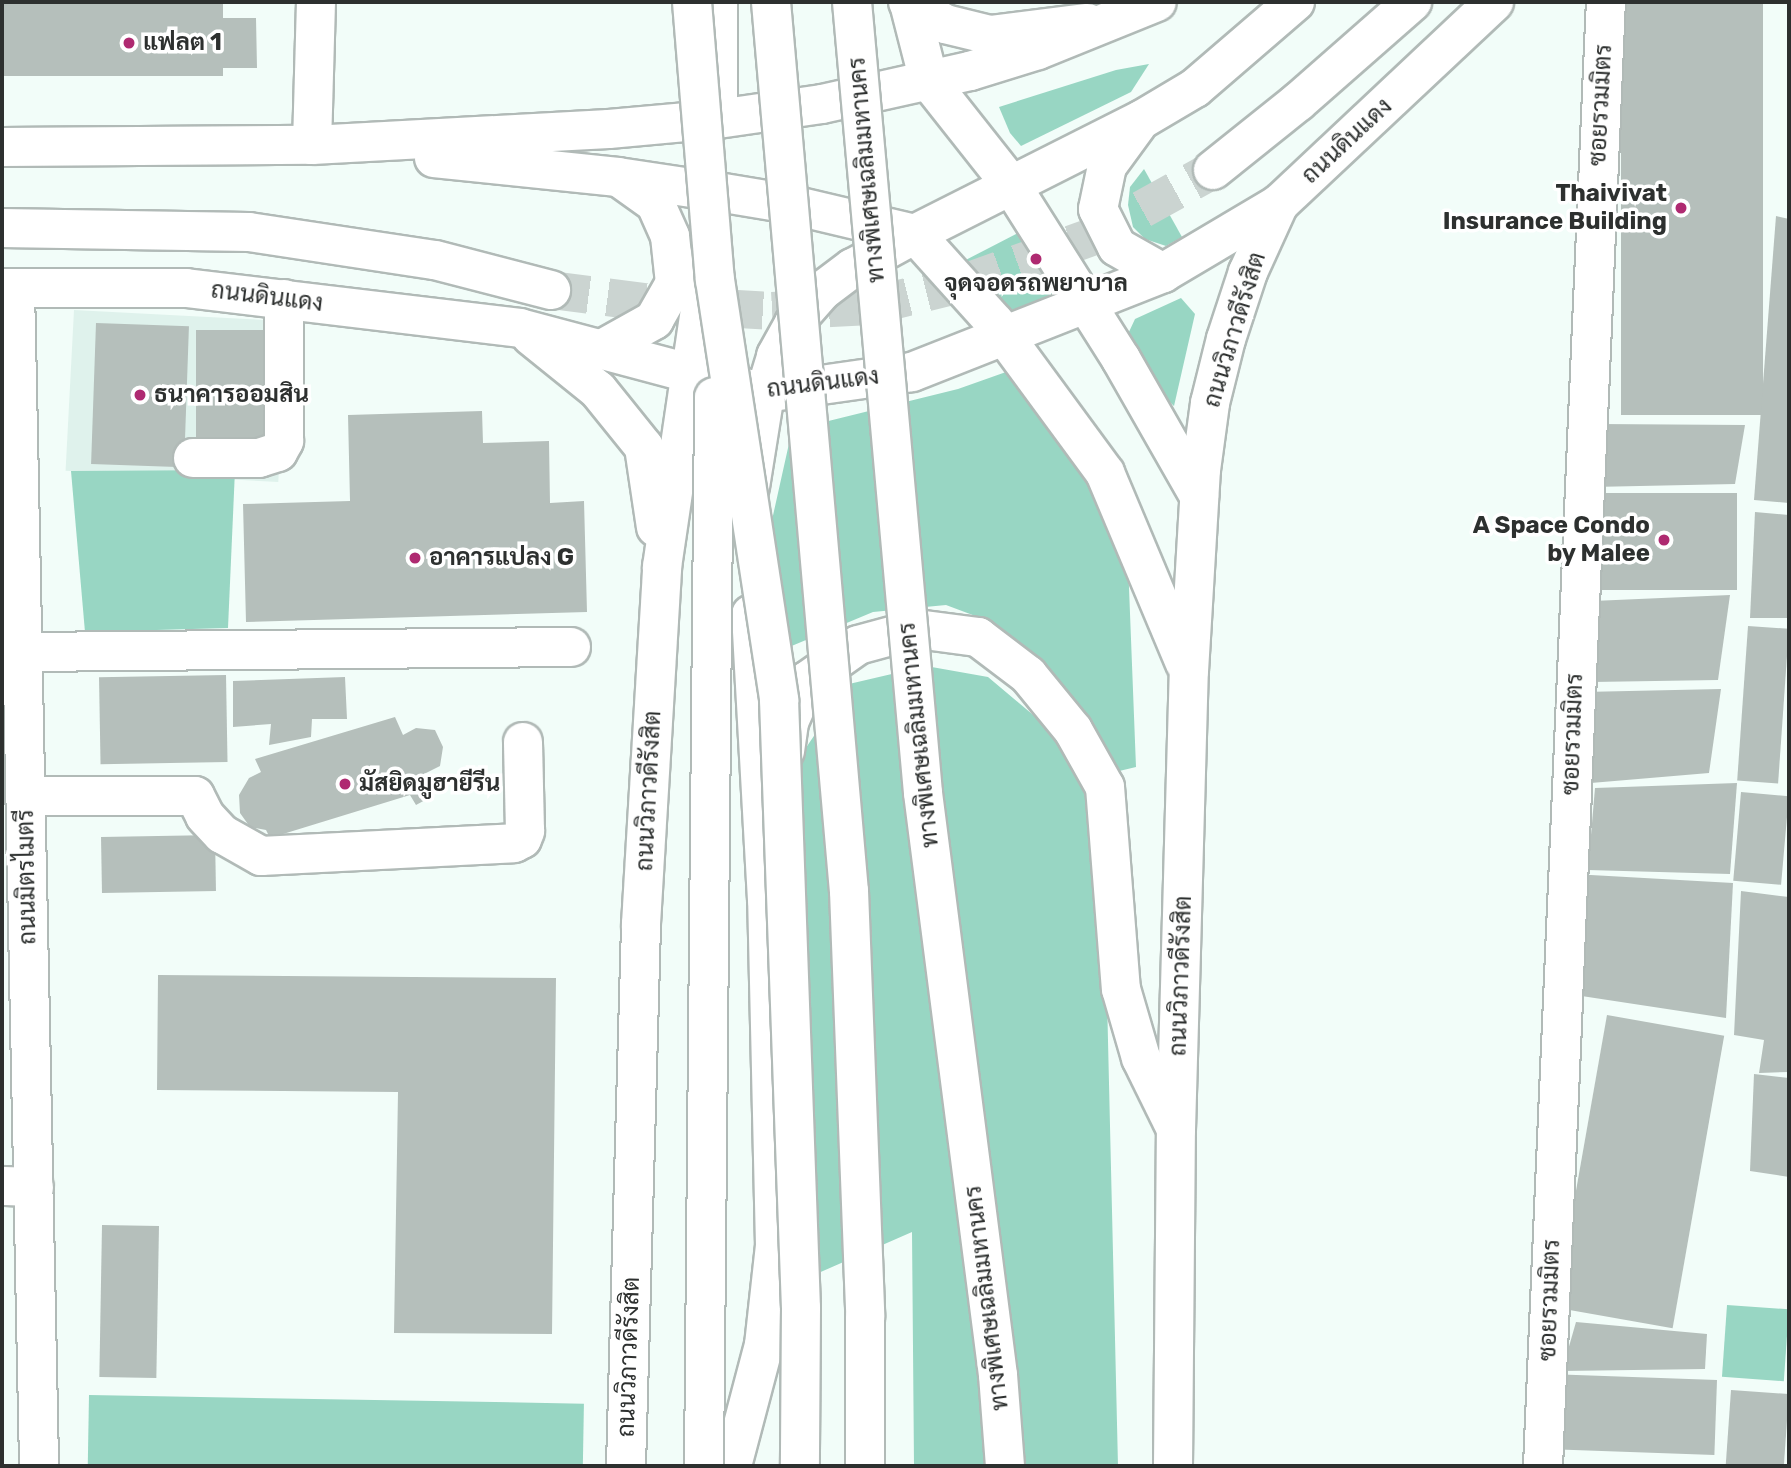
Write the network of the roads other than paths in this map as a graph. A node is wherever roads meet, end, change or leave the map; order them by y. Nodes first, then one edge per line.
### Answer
1 (316, 2) edge
2 (692, 2) edge
3 (718, 2) edge
4 (771, 2) edge
5 (852, 2) edge
6 (1157, 2) edge
7 (1295, 2) edge
8 (1412, 2) edge
9 (1494, 2) edge
10 (1606, 2) edge
11 (909, 3) edge
12 (1122, 18) junction
13 (929, 81) junction
14 (718, 119) junction
15 (1141, 120) junction
16 (312, 145) junction
17 (2, 147) edge
18 (1213, 170) tunnel mouth
19 (618, 177) junction
20 (1011, 186) junction
21 (718, 192) junction
22 (1279, 204) junction
23 (2, 228) edge
24 (915, 234) junction
25 (1163, 273) junction
26 (715, 279) junction
27 (8, 288) edge
28 (551, 290) tunnel mouth
29 (284, 299) junction
30 (1084, 304) junction
31 (520, 328) junction
32 (1005, 335) junction
33 (602, 349) junction
34 (690, 374) junction
35 (765, 393) junction
36 (193, 458) dead end
37 (1199, 496) junction
38 (662, 567) junction
39 (571, 647) dead end
40 (22, 652) junction
41 (1189, 671) junction
42 (523, 742) dead end
43 (17, 785) edge
44 (767, 900) junction
45 (1176, 1130) junction
46 (18, 1186) edge
47 (18, 1269) edge
48 (39, 1466) edge
49 (626, 1466) edge
50 (704, 1466) edge
51 (732, 1466) edge
52 (800, 1466) edge
53 (865, 1466) edge
54 (1005, 1466) edge
55 (1173, 1466) edge
56 (1543, 1466) edge

1 - 16 main road
2 - 26 main road, bridge
3 - 14 main road, ถนนวิภาวดีรังสิต
4 - 53 main road, bridge
5 - 54 main road, ทางพิเศษเฉลิมมหานคร, bridge
6 - 12 main road
7 - 15 main road
8 - 18 main road
9 - 22 main road, ถนนดินแดง
10 - 56 main road, ซอยรวมมิตร
11 - 12 main road
11 - 13 main road
12 - 13 main road
13 - 14 main road
13 - 20 main road
14 - 16 main road
14 - 21 main road, ถนนวิภาวดีรังสิต
15 - 20 main road
15 - 25 main road
16 - 17 main road
16 - 19 main road
19 - 21 main road
19 - 33 main road
20 - 24 main road
20 - 30 main road
21 - 24 main road
21 - 34 main road, ถนนวิภาวดีรังสิต
22 - 25 main road, ถนนดินแดง
22 - 37 main road, ถนนวิภาวดีรังสิต
23 - 28 main road
24 - 32 main road
24 - 35 main road
25 - 30 main road, ถนนดินแดง
26 - 50 main road, bridge
26 - 52 main road, bridge
27 - 29 main road, ถนนดินแดง
27 - 40 main road, ถนนมิตรไมตรี
29 - 31 main road, ถนนดินแดง
29 - 36 main road
30 - 32 main road, ถนนดินแดง
30 - 37 main road
31 - 33 main road, ถนนดินแดง
31 - 38 main road
32 - 35 main road, ถนนดินแดง
32 - 41 main road
33 - 34 main road, ถนนดินแดง
34 - 35 main road, ถนนดินแดง
34 - 38 main road, ถนนวิภาวดีรังสิต
35 - 44 main road
37 - 41 main road, ถนนวิภาวดีรังสิต
38 - 49 main road, ถนนวิภาวดีรังสิต
39 - 40 main road
40 - 43 main road, ถนนมิตรไมตรี
41 - 45 main road, ถนนวิภาวดีรังสิต
42 - 43 main road
43 - 46 main road, ถนนมิตรไมตรี
44 - 45 main road
44 - 51 main road
45 - 55 main road, ถนนวิภาวดีรังสิต
46 - 47 main road, ถนนมิตรไมตรี
47 - 48 main road, ถนนมิตรไมตรี

